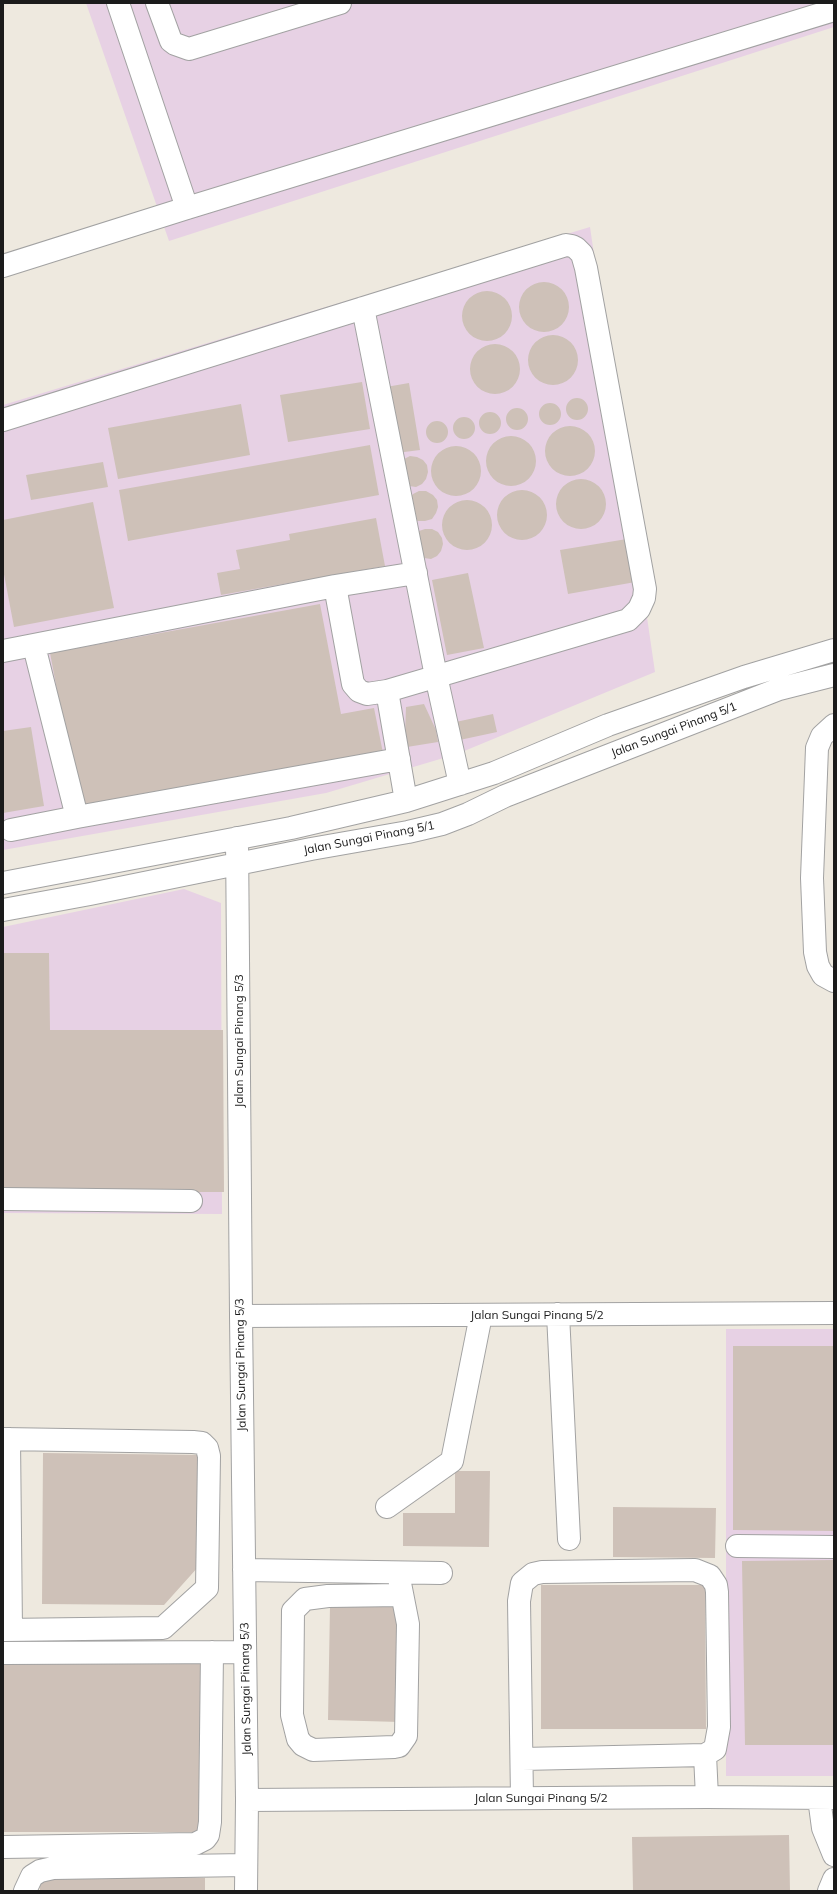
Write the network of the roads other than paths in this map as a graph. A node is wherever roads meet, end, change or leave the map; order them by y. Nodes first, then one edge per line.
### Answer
1 (118, 3) edge
2 (158, 3) edge
3 (338, 3) edge
4 (834, 10) edge
5 (187, 208) junction
6 (3, 266) edge
7 (363, 308) junction
8 (3, 420) edge
9 (416, 573) junction
10 (335, 586) junction
11 (34, 646) junction
12 (834, 650) edge
13 (3, 651) edge
14 (834, 675) edge
15 (436, 676) junction
16 (387, 691) junction
17 (834, 725) edge
18 (399, 759) junction
19 (460, 784) junction
20 (406, 801) junction
21 (76, 817) junction
22 (11, 830) dead end
23 (238, 838) junction
24 (238, 864) junction
25 (3, 883) edge
26 (3, 910) edge
27 (834, 981) edge
28 (3, 1198) edge
29 (191, 1201) dead end
30 (834, 1313) edge
31 (558, 1314) junction
32 (481, 1315) junction
33 (241, 1316) junction
34 (6, 1439) edge
35 (387, 1507) dead end
36 (569, 1539) dead end
37 (737, 1546) dead end
38 (834, 1547) edge
39 (244, 1570) junction
40 (327, 1572) junction
41 (398, 1572) junction
42 (441, 1573) dead end
43 (401, 1595) junction
44 (328, 1596) junction
45 (7, 1630) edge
46 (212, 1652) junction
47 (245, 1652) junction
48 (3, 1653) edge
49 (705, 1755) junction
50 (522, 1759) junction
51 (707, 1797) junction
52 (522, 1798) junction
53 (826, 1798) edge
54 (247, 1800) junction
55 (3, 1847) edge
56 (834, 1855) edge
57 (246, 1865) junction
58 (834, 1879) edge
59 (25, 1891) edge
60 (246, 1891) edge
61 (829, 1891) edge

1 - 5 street
2 - 3 street
4 - 5 street
5 - 6 street
7 - 8 street
7 - 9 street
7 - 15 street
9 - 10 street
9 - 15 street
10 - 11 street
10 - 16 street
11 - 13 street
11 - 21 street
12 - 19 street, Jalan Sungai Pinang 5/1
14 - 24 street, Jalan Sungai Pinang 5/1
15 - 16 street
15 - 19 street
16 - 18 street
17 - 27 street
18 - 20 street
18 - 21 street
19 - 20 street, Jalan Sungai Pinang 5/1
20 - 23 street, Jalan Sungai Pinang 5/1
21 - 22 street
23 - 24 street, Jalan Sungai Pinang 5/3
23 - 25 street, Jalan Sungai Pinang 5/1
24 - 26 street, Jalan Sungai Pinang 5/1
24 - 33 street, Jalan Sungai Pinang 5/3
28 - 29 street
30 - 31 street, Jalan Sungai Pinang 5/2
31 - 32 street, Jalan Sungai Pinang 5/2
31 - 36 street
32 - 33 street, Jalan Sungai Pinang 5/2
32 - 35 street
33 - 39 street, Jalan Sungai Pinang 5/3
34 - 45 street
34 - 45 street
37 - 38 street
39 - 40 street
39 - 47 street, Jalan Sungai Pinang 5/3
40 - 41 street
40 - 44 street
41 - 42 street
41 - 43 street
43 - 44 street
43 - 44 street
46 - 47 street
46 - 48 street
46 - 55 street
47 - 54 street, Jalan Sungai Pinang 5/3
49 - 50 street
49 - 50 street
49 - 51 street
50 - 52 street
51 - 52 street, Jalan Sungai Pinang 5/2
51 - 53 street, Jalan Sungai Pinang 5/2
52 - 54 street, Jalan Sungai Pinang 5/2
53 - 56 street
54 - 57 street, Jalan Sungai Pinang 5/3
57 - 59 street
57 - 60 street, Jalan Sungai Pinang 5/3
58 - 61 street

